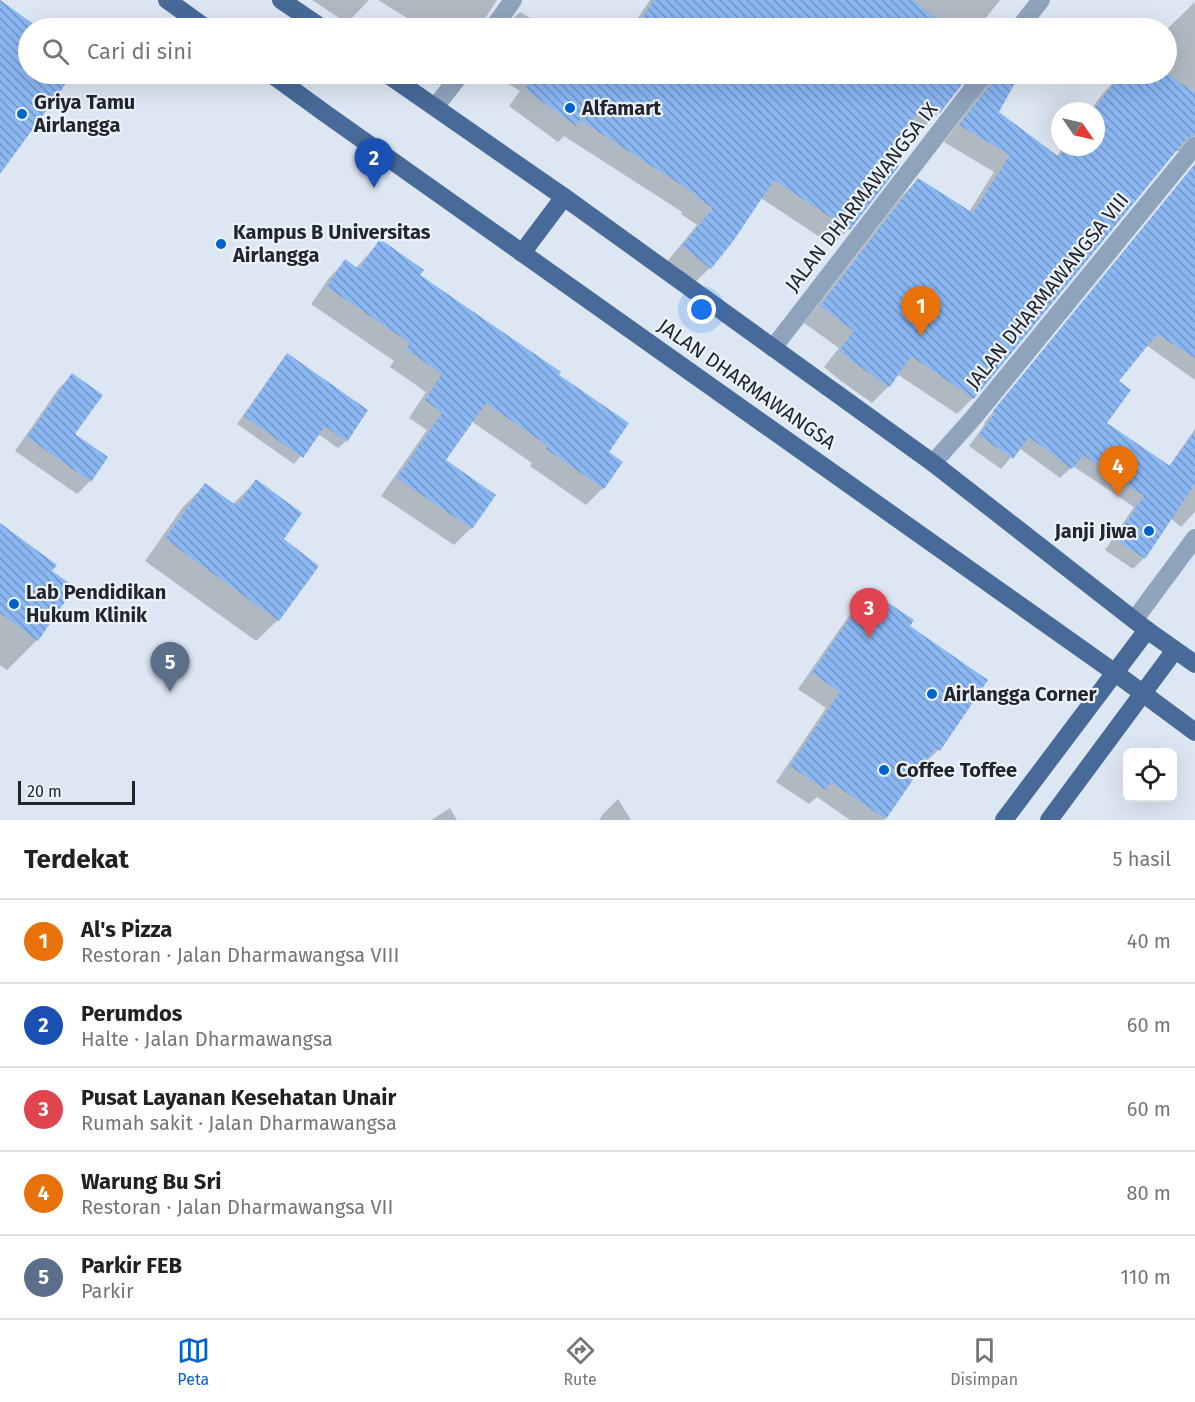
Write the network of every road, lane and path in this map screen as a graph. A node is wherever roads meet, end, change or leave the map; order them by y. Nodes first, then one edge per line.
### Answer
1 (167, 0) edge
2 (281, 0) edge
3 (513, 0) edge
4 (1041, 0) edge
5 (192, 18) edge
6 (307, 18) edge
7 (500, 18) edge
8 (1027, 18) edge
9 (286, 84) edge
10 (402, 84) edge
11 (452, 84) edge
12 (976, 84) edge
13 (435, 107) junction
14 (1195, 146) edge
15 (564, 197) junction
16 (522, 253) junction
17 (773, 348) junction
18 (933, 463) junction
19 (1195, 538) edge
20 (1141, 624) junction
21 (1174, 650) junction
22 (1195, 664) edge
23 (1114, 672) junction
24 (1142, 693) junction
25 (1195, 732) edge
26 (1004, 820) edge
27 (1049, 820) edge

1 - 5 main road
2 - 6 main road
3 - 7 street
4 - 8 street
9 - 16 main road, JALAN DHARMAWANGSA
10 - 13 main road
11 - 13 street
12 - 17 street, JALAN DHARMAWANGSA IX
13 - 15 main road
14 - 18 street, JALAN DHARMAWANGSA VIII
15 - 16 main road
15 - 17 main road
16 - 23 main road, JALAN DHARMAWANGSA
17 - 18 main road
18 - 20 main road
19 - 20 street
20 - 21 main road
20 - 23 main road
21 - 22 main road
21 - 24 main road
23 - 24 main road, JALAN DHARMAWANGSA
23 - 26 main road
24 - 25 main road, JALAN DHARMAWANGSA
24 - 27 main road

